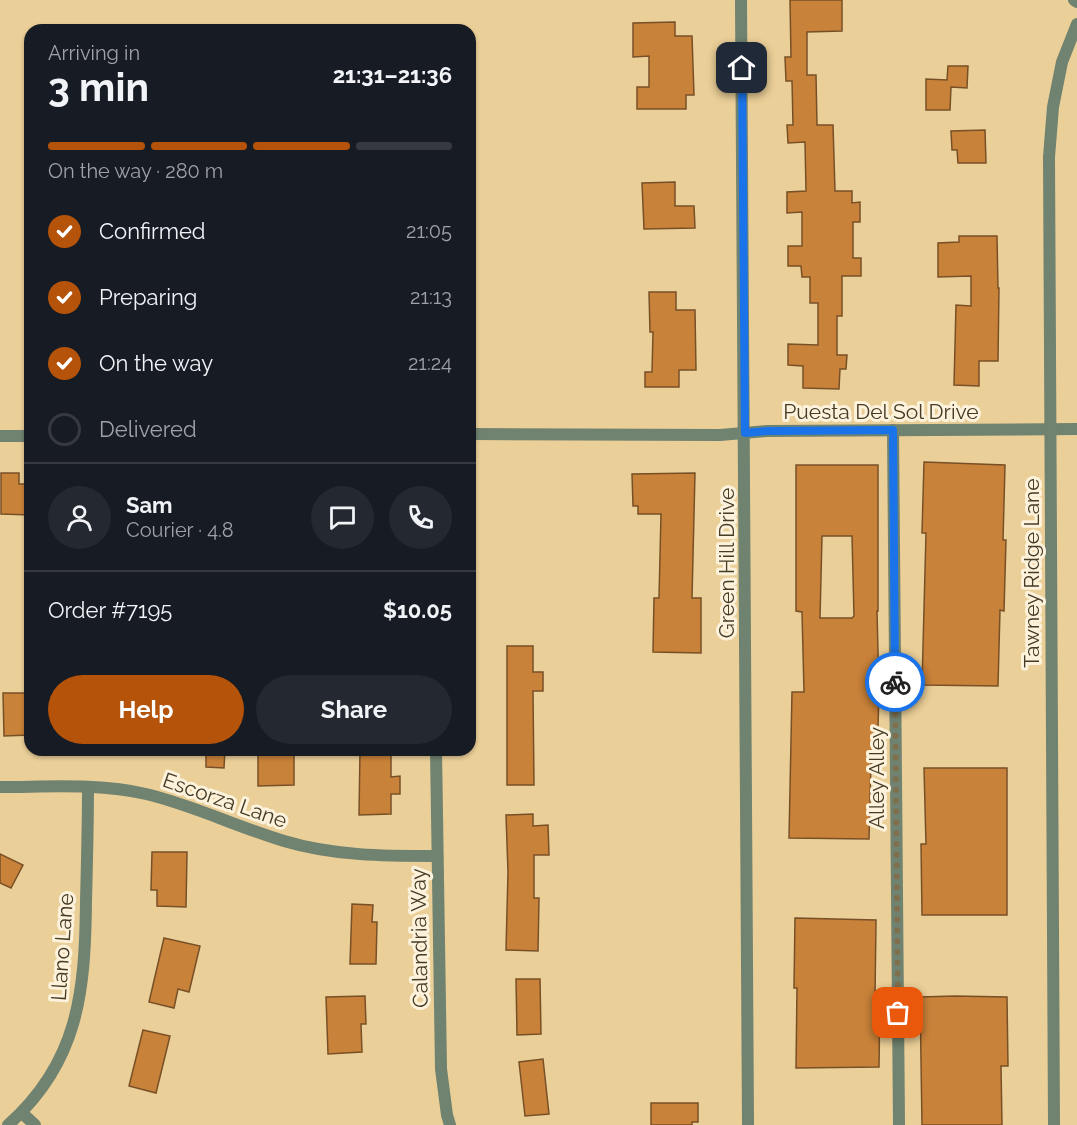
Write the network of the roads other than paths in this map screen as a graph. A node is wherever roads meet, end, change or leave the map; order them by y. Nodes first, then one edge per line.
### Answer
1 (741, 0) edge
2 (1077, 24) edge
3 (1050, 429) junction
4 (1077, 429) edge
5 (893, 430) junction
6 (745, 433) junction
7 (476, 434) edge
8 (0, 436) edge
9 (24, 436) edge
10 (436, 756) edge
11 (0, 787) edge
12 (88, 787) junction
13 (437, 856) junction
14 (22, 1113) junction
15 (8, 1125) edge
16 (35, 1125) edge
17 (450, 1125) edge
18 (748, 1125) edge
19 (899, 1125) edge
20 (1054, 1125) edge

1 - 6 street, Green Hill Drive
2 - 3 street, Tawney Ridge Lane
3 - 4 street, Puesta Del Sol Drive
3 - 5 street, Puesta Del Sol Drive
3 - 20 street, Tawney Ridge Lane
5 - 6 street, Puesta Del Sol Drive
5 - 19 street, Alley Alley
6 - 7 street, Puesta Del Sol Drive
6 - 18 street, Green Hill Drive
8 - 9 street
10 - 13 street, Calandria Way
11 - 12 street, Escorza Lane
12 - 13 street, Escorza Lane
12 - 14 street, Llano Lane
13 - 17 street, Calandria Way
14 - 15 street, Llano Lane
14 - 16 street

